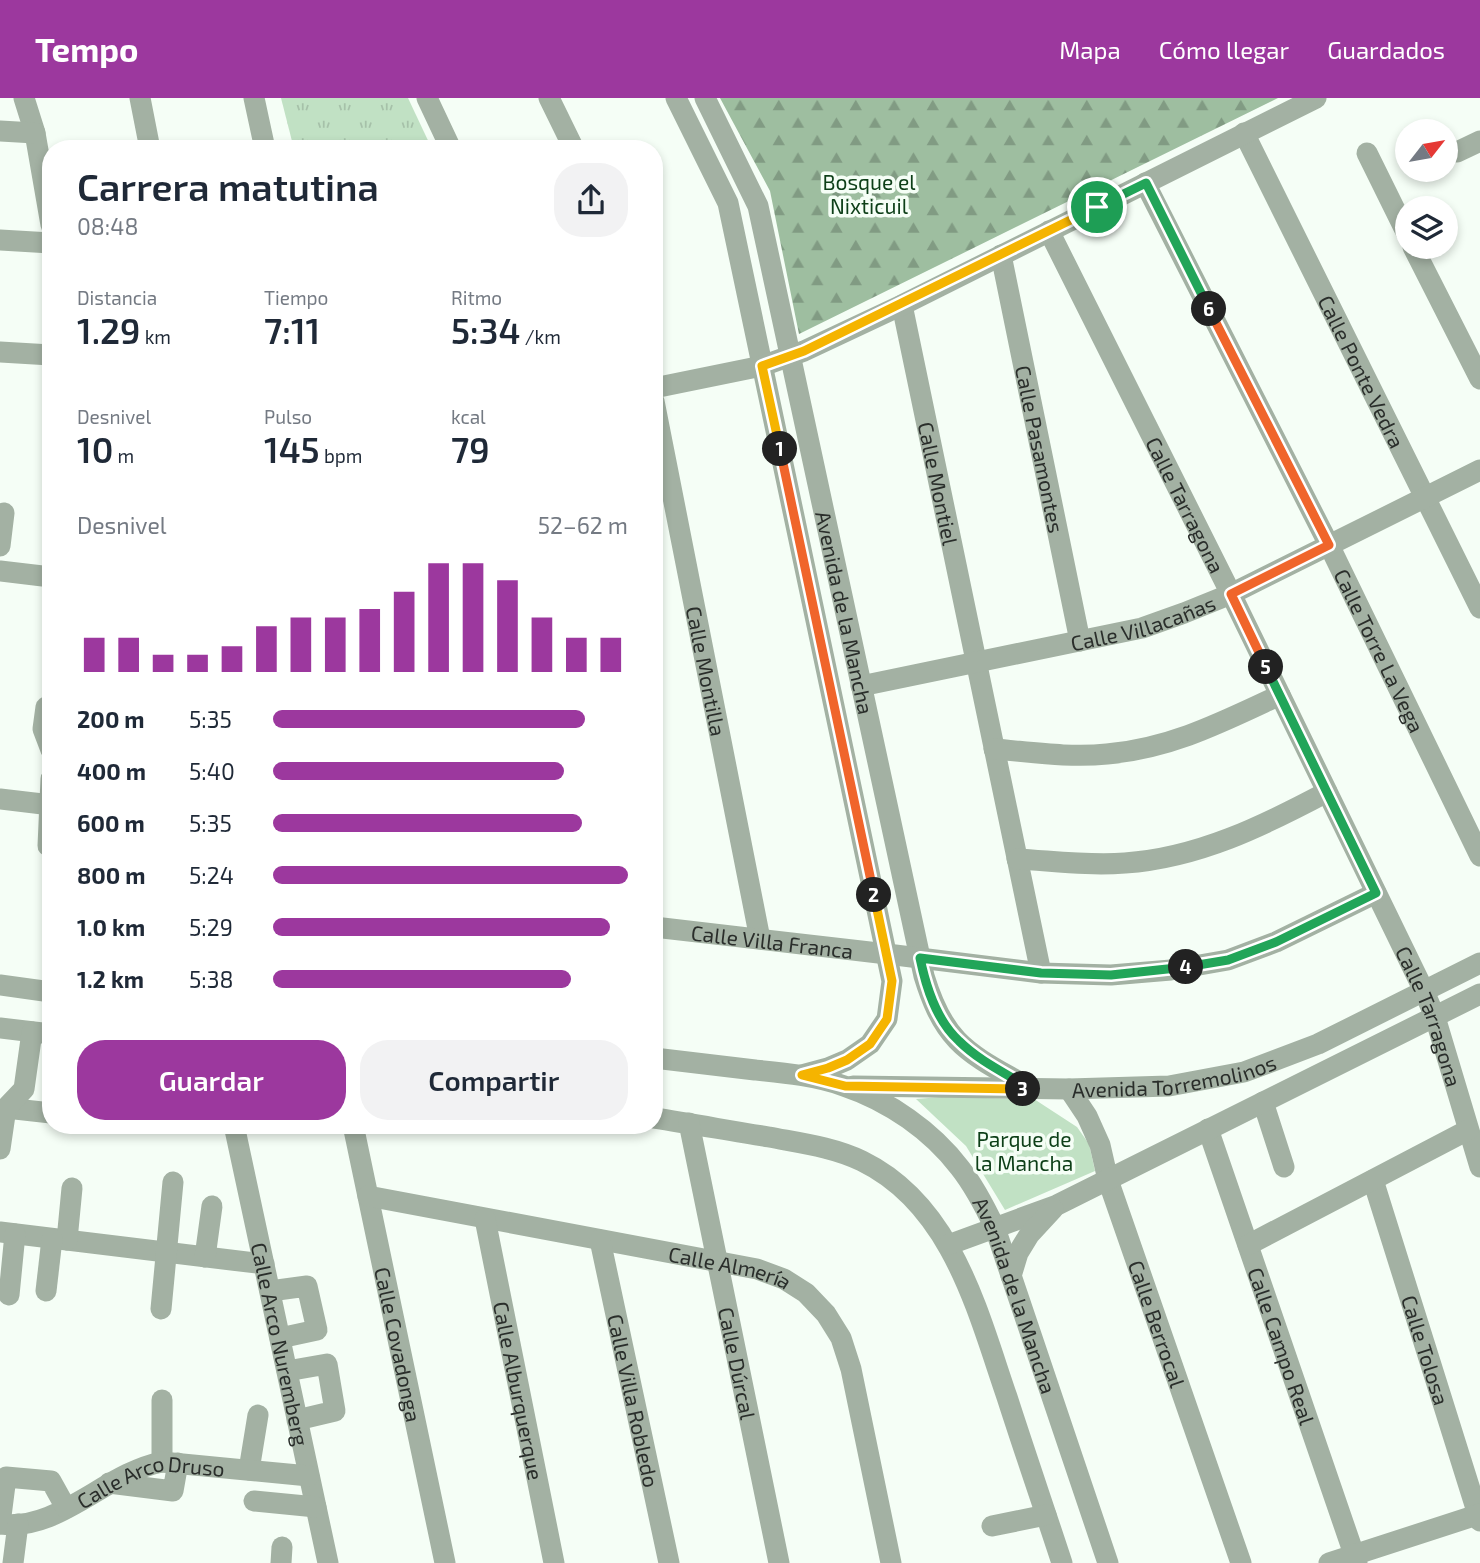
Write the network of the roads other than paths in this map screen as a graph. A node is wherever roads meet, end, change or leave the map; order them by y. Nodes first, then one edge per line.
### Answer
1 (24, 98) edge
2 (140, 98) edge
3 (254, 98) edge
4 (427, 98) edge
5 (549, 98) edge
6 (676, 98) edge
7 (705, 98) edge
8 (1316, 98) edge
9 (0, 131) edge
10 (35, 132) junction
11 (1244, 133) junction
12 (148, 140) edge
13 (263, 140) edge
14 (447, 140) edge
15 (570, 140) edge
16 (1367, 153) dead end
17 (42, 173) edge
18 (1146, 183) junction
19 (1395, 210) edge
20 (1049, 231) junction
21 (0, 240) edge
22 (42, 242) edge
23 (1002, 255) junction
24 (1419, 259) edge
25 (902, 305) junction
26 (0, 352) edge
27 (42, 354) edge
28 (790, 357) junction
29 (762, 366) junction
30 (1480, 379) edge
31 (663, 386) edge
32 (663, 447) edge
33 (1480, 470) edge
34 (1425, 498) junction
35 (4, 513) dead end
36 (0, 545) edge
37 (1329, 545) junction
38 (0, 571) edge
39 (42, 576) edge
40 (1231, 594) junction
41 (1480, 608) edge
42 (1080, 641) junction
43 (976, 662) junction
44 (861, 686) junction
45 (1280, 695) junction
46 (994, 749) junction
47 (1327, 792) junction
48 (0, 799) edge
49 (42, 804) edge
50 (1480, 856) edge
51 (1017, 859) junction
52 (1376, 893) junction
53 (663, 928) edge
54 (760, 939) junction
55 (887, 954) junction
56 (920, 958) junction
57 (1480, 964) edge
58 (1041, 973) junction
59 (0, 985) edge
60 (42, 986) edge
61 (1424, 991) junction
62 (1480, 994) edge
63 (1435, 1017) junction
64 (0, 1028) edge
65 (41, 1033) edge
66 (663, 1059) edge
67 (802, 1075) junction
68 (845, 1086) junction
69 (1031, 1089) junction
70 (1069, 1089) junction
71 (1263, 1102) junction
72 (42, 1113) edge
73 (3, 1115) edge
74 (663, 1120) edge
75 (689, 1124) junction
76 (1208, 1129) junction
77 (1468, 1130) junction
78 (236, 1134) edge
79 (355, 1134) edge
80 (0, 1149) edge
81 (1284, 1167) dead end
82 (1480, 1167) edge
83 (1108, 1180) junction
84 (1373, 1180) junction
85 (173, 1182) dead end
86 (72, 1188) dead end
87 (368, 1196) junction
88 (1057, 1205) junction
89 (212, 1206) dead end
90 (485, 1219) junction
91 (995, 1228) junction
92 (7, 1233) edge
93 (60, 1240) junction
94 (600, 1240) junction
95 (948, 1245) junction
96 (1248, 1245) junction
97 (167, 1252) junction
98 (205, 1257) junction
99 (717, 1262) junction
100 (264, 1264) junction
101 (1011, 1276) junction
102 (270, 1291) junction
103 (46, 1292) dead end
104 (9, 1295) dead end
105 (161, 1309) dead end
106 (280, 1338) junction
107 (287, 1371) junction
108 (162, 1400) dead end
109 (258, 1415) dead end
110 (298, 1420) junction
111 (170, 1462) junction
112 (248, 1470) junction
113 (309, 1476) junction
114 (109, 1483) junction
115 (254, 1501) dead end
116 (316, 1507) junction
117 (66, 1508) junction
118 (1046, 1515) junction
119 (1479, 1516) edge
120 (6, 1524) edge
121 (992, 1526) dead end
122 (1356, 1559) edge
123 (13, 1563) edge
124 (328, 1563) edge
125 (444, 1563) edge
126 (554, 1563) edge
127 (669, 1563) edge
128 (779, 1563) edge
129 (891, 1563) edge
130 (1062, 1563) edge
131 (1108, 1563) edge
132 (1241, 1563) edge
133 (1329, 1563) edge

1 - 10 street
2 - 12 street
3 - 13 street
4 - 14 street
5 - 15 street
6 - 29 street, Avenida de la Mancha
7 - 28 street, Avenida de la Mancha
8 - 11 street
9 - 10 street
10 - 17 street
11 - 18 street
11 - 34 street, Calle Ponte Vedra
16 - 19 street
18 - 20 street
18 - 37 street, Calle Torre La Vega
20 - 23 street
20 - 40 street, Calle Tarragona
21 - 22 street
23 - 25 street
23 - 42 street, Calle Pasamontes
24 - 30 street
25 - 28 street
25 - 43 street, Calle Montiel
26 - 27 street
28 - 29 street
28 - 44 street, Avenida de la Mancha
29 - 31 street
29 - 55 street, Avenida de la Mancha
32 - 54 street, Calle Montilla
33 - 34 street, Calle Villacañas
34 - 37 street, Calle Villacañas
34 - 41 street, Calle Ponte Vedra
35 - 36 street
37 - 40 street, Calle Villacañas
37 - 50 street, Calle Torre La Vega
38 - 39 street
40 - 42 street, Calle Villacañas
40 - 45 street, Calle Tarragona
42 - 43 street, Calle Villacañas
43 - 44 street, Calle Villacañas
43 - 46 street, Calle Montiel
44 - 56 street, Avenida de la Mancha
45 - 46 street
45 - 47 street, Calle Tarragona
46 - 51 street, Calle Montiel
47 - 51 street
47 - 52 street, Calle Tarragona
48 - 49 street
51 - 58 street, Calle Montiel
52 - 58 street, Calle Villa Franca
52 - 61 street, Calle Tarragona
53 - 54 street, Calle Villa Franca
54 - 55 street, Calle Villa Franca
55 - 56 street, Calle Villa Franca
55 - 67 street, Avenida de la Mancha
56 - 58 street, Calle Villa Franca
56 - 69 street, Avenida de la Mancha
57 - 61 street, Avenida Torremolinos
59 - 60 street
61 - 63 street, Calle Tarragona
61 - 70 street, Avenida Torremolinos
62 - 63 street, Avenida Torremolinos
63 - 71 street, Avenida Torremolinos
63 - 77 street, Calle Tarragona
64 - 65 street
65 - 73 street
66 - 67 street
67 - 68 street
68 - 69 street, Avenida Torremolinos
68 - 91 street, Avenida de la Mancha
69 - 70 street, Avenida Torremolinos
70 - 83 street, Calle Berrocal
71 - 76 street, Avenida Torremolinos
71 - 81 street
72 - 73 street
73 - 80 street
74 - 75 street, Avenida de la Mancha
75 - 95 street, Avenida de la Mancha
75 - 99 street, Calle Dúrcal
76 - 83 street, Avenida Torremolinos
76 - 96 street, Calle Campo Real
77 - 82 street, Calle Tarragona
77 - 84 street
78 - 100 street, Calle Arco Nuremberg
79 - 87 street, Calle Covadonga
83 - 88 street, Avenida Torremolinos
83 - 132 street, Calle Berrocal
84 - 96 street
84 - 119 street, Calle Tolosa
85 - 97 street
86 - 93 street
87 - 90 street, Calle Almería
87 - 125 street, Calle Covadonga
88 - 91 street, Avenida Torremolinos
88 - 101 street
89 - 98 street
90 - 94 street, Calle Almería
90 - 126 street, Calle Alburquerque
91 - 95 street, Avenida Torremolinos
91 - 101 street, Avenida de la Mancha
92 - 93 street
92 - 104 street
93 - 97 street
93 - 103 street
94 - 99 street, Calle Almería
94 - 127 street, Calle Villa Robledo
95 - 118 street, Avenida de la Mancha
96 - 122 street, Calle Campo Real
97 - 98 street
97 - 105 street
98 - 100 street
99 - 128 street, Calle Dúrcal
99 - 129 street, Calle Almería
100 - 102 street, Calle Arco Nuremberg
101 - 131 street, Avenida de la Mancha
102 - 106 street, Calle Arco Nuremberg
102 - 106 street
106 - 107 street, Calle Arco Nuremberg
107 - 110 street, Calle Arco Nuremberg
107 - 110 street
108 - 111 street
109 - 112 street
110 - 113 street, Calle Arco Nuremberg
111 - 112 street, Calle Arco Druso
111 - 114 street, Calle Arco Druso
111 - 114 street
112 - 113 street, Calle Arco Druso
113 - 116 street, Calle Arco Nuremberg
114 - 117 street, Calle Arco Druso
115 - 116 street
116 - 124 street, Calle Arco Nuremberg
117 - 120 street, Calle Arco Druso
117 - 120 street
118 - 121 street
118 - 130 street, Avenida de la Mancha
119 - 122 street
120 - 123 street
122 - 133 street

